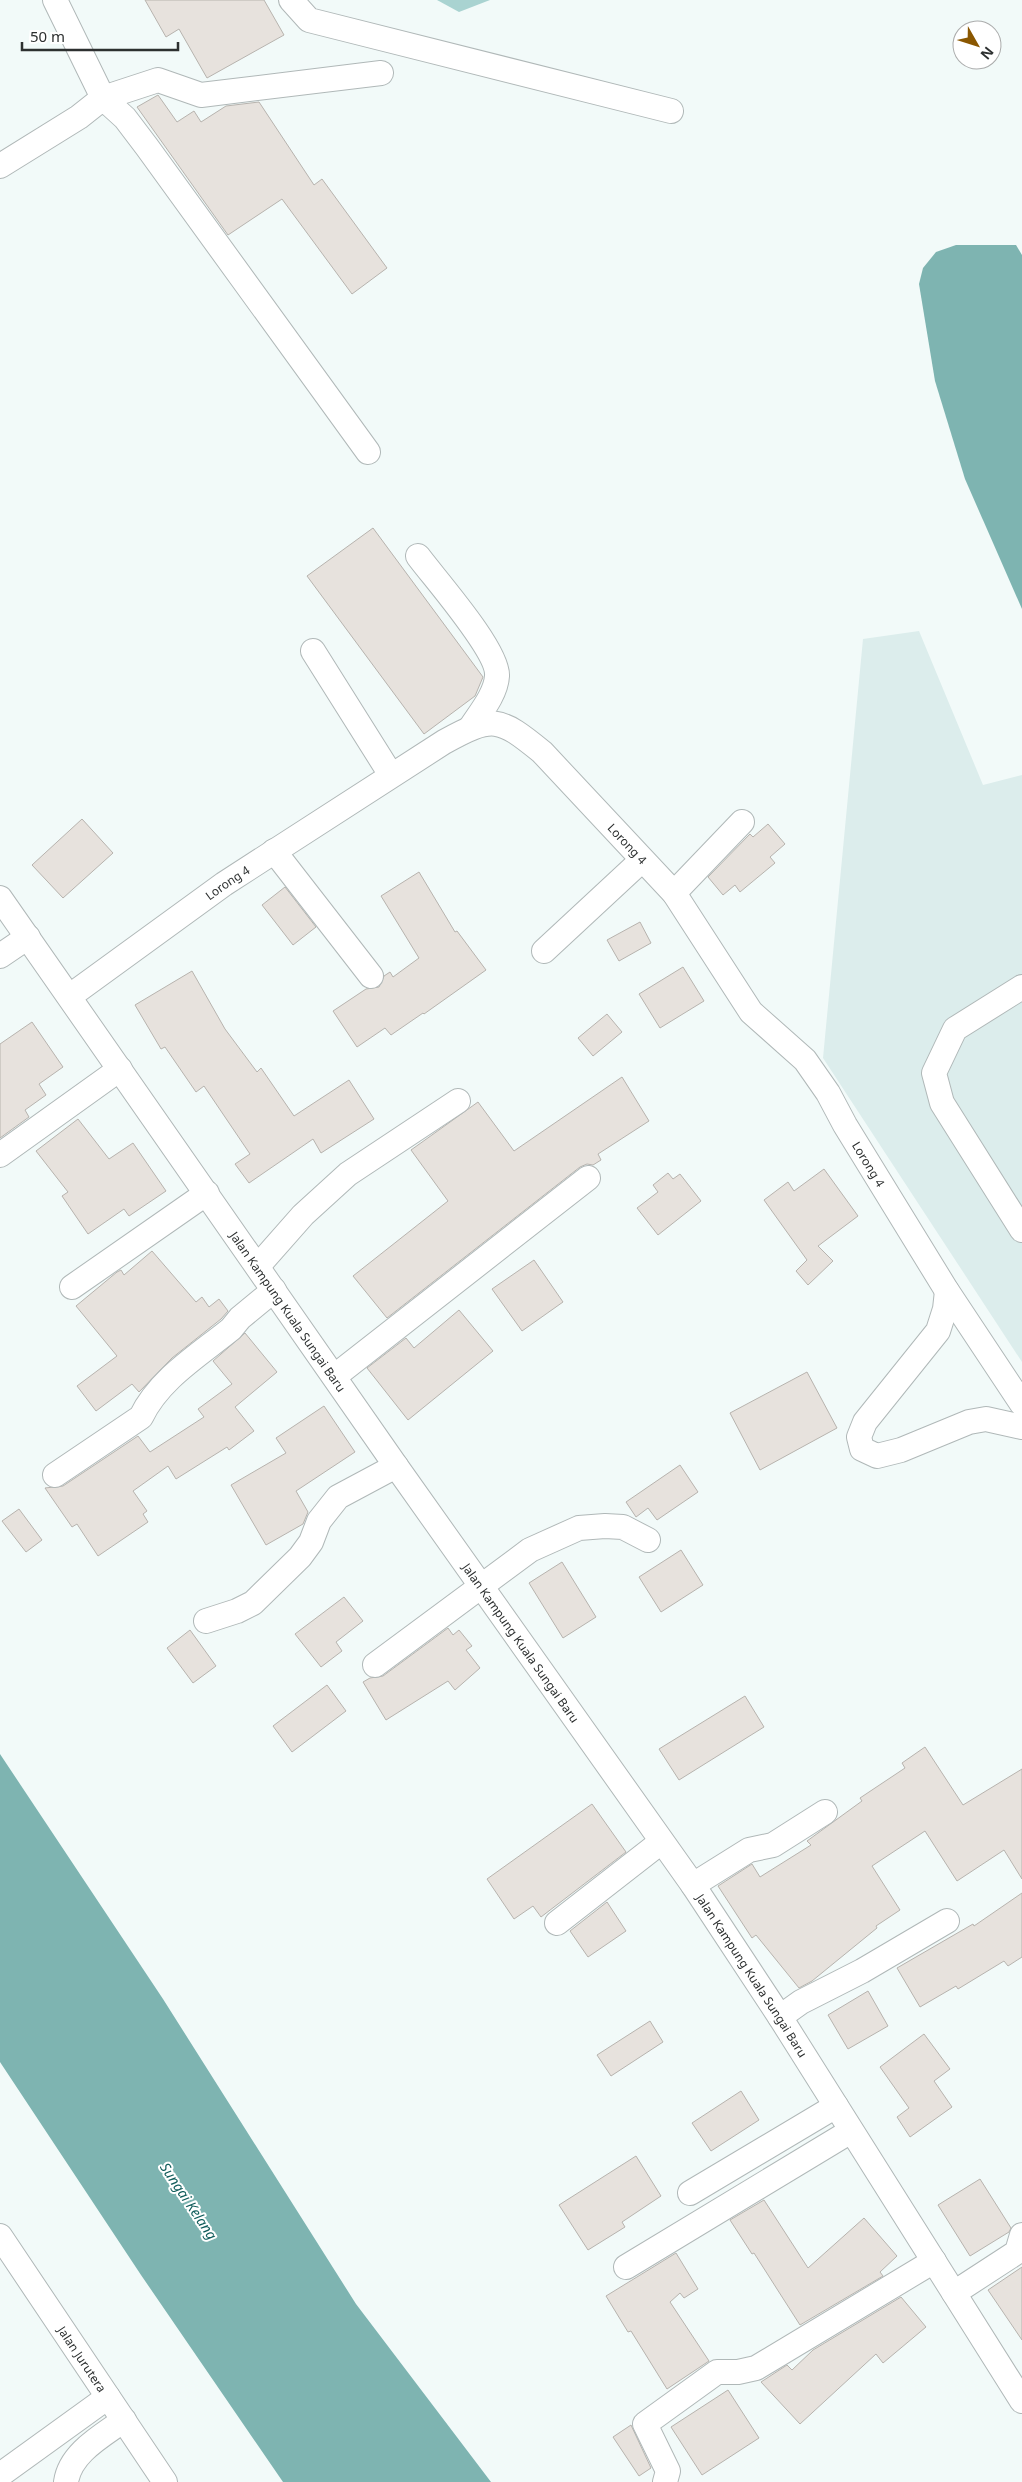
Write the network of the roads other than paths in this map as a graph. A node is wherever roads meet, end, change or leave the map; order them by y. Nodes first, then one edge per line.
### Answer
1 (55, 0) edge
2 (291, 0) edge
3 (381, 73) dead end
4 (104, 98) junction
5 (671, 111) dead end
6 (0, 166) edge
7 (368, 452) dead end
8 (418, 556) dead end
9 (313, 652) dead end
10 (471, 727) junction
11 (391, 775) junction
12 (742, 822) dead end
13 (274, 851) junction
14 (642, 860) junction
15 (674, 893) junction
16 (0, 898) edge
17 (28, 937) junction
18 (544, 951) dead end
19 (0, 956) edge
20 (371, 976) dead end
21 (1022, 986) edge
22 (70, 996) junction
23 (120, 1069) junction
24 (458, 1101) dead end
25 (0, 1155) edge
26 (588, 1178) dead end
27 (207, 1193) junction
28 (1022, 1230) edge
29 (258, 1266) junction
30 (72, 1288) dead end
31 (274, 1290) junction
32 (947, 1291) junction
33 (335, 1376) junction
34 (1022, 1404) edge
35 (1022, 1427) edge
36 (396, 1466) junction
37 (55, 1475) dead end
38 (648, 1540) dead end
39 (481, 1585) junction
40 (206, 1621) dead end
41 (375, 1665) dead end
42 (825, 1812) dead end
43 (661, 1842) junction
44 (693, 1885) junction
45 (947, 1920) dead end
46 (558, 1923) dead end
47 (780, 2017) junction
48 (836, 2106) junction
49 (851, 2131) junction
50 (690, 2193) dead end
51 (0, 2236) edge
52 (1022, 2236) edge
53 (934, 2261) junction
54 (626, 2267) dead end
55 (954, 2293) junction
56 (108, 2397) junction
57 (1022, 2401) edge
58 (124, 2420) junction
59 (0, 2475) edge
60 (66, 2482) edge
61 (165, 2482) edge
62 (665, 2482) edge

1 - 4 street
2 - 5 street
3 - 4 street
4 - 6 street
4 - 7 street
8 - 10 street
9 - 11 street
10 - 11 street, Lorong 4
10 - 14 street, Lorong 4
11 - 13 street, Lorong 4
12 - 15 street
13 - 20 street
13 - 22 street, Lorong 4
14 - 15 street, Lorong 4
14 - 18 street
15 - 32 street, Lorong 4
16 - 17 street, Jalan Kampung Kuala Sungai Baru
17 - 19 street
17 - 22 street, Jalan Kampung Kuala Sungai Baru
21 - 28 street
22 - 23 street, Jalan Kampung Kuala Sungai Baru
23 - 25 street
23 - 27 street, Jalan Kampung Kuala Sungai Baru
24 - 29 street
26 - 33 street
27 - 29 street, Jalan Kampung Kuala Sungai Baru
27 - 30 street
29 - 31 street, Jalan Kampung Kuala Sungai Baru
31 - 33 street, Jalan Kampung Kuala Sungai Baru
31 - 37 street
32 - 34 street, Lorong 4
32 - 35 street
33 - 36 street, Jalan Kampung Kuala Sungai Baru
36 - 39 street, Jalan Kampung Kuala Sungai Baru
36 - 40 street
38 - 39 street
39 - 41 street
39 - 43 street, Jalan Kampung Kuala Sungai Baru
42 - 44 street
43 - 44 street, Jalan Kampung Kuala Sungai Baru
43 - 46 street
44 - 47 street, Jalan Kampung Kuala Sungai Baru
45 - 47 street
47 - 48 street, Jalan Kampung Kuala Sungai Baru
48 - 49 street, Jalan Kampung Kuala Sungai Baru
48 - 50 street
49 - 53 street, Jalan Kampung Kuala Sungai Baru
49 - 54 street
51 - 56 street, Jalan Jurutera
52 - 55 street
53 - 55 street, Jalan Kampung Kuala Sungai Baru
53 - 62 street
55 - 57 street, Jalan Kampung Kuala Sungai Baru
56 - 58 street, Jalan Jurutera
56 - 59 street
58 - 60 street
58 - 61 street, Jalan Jurutera

